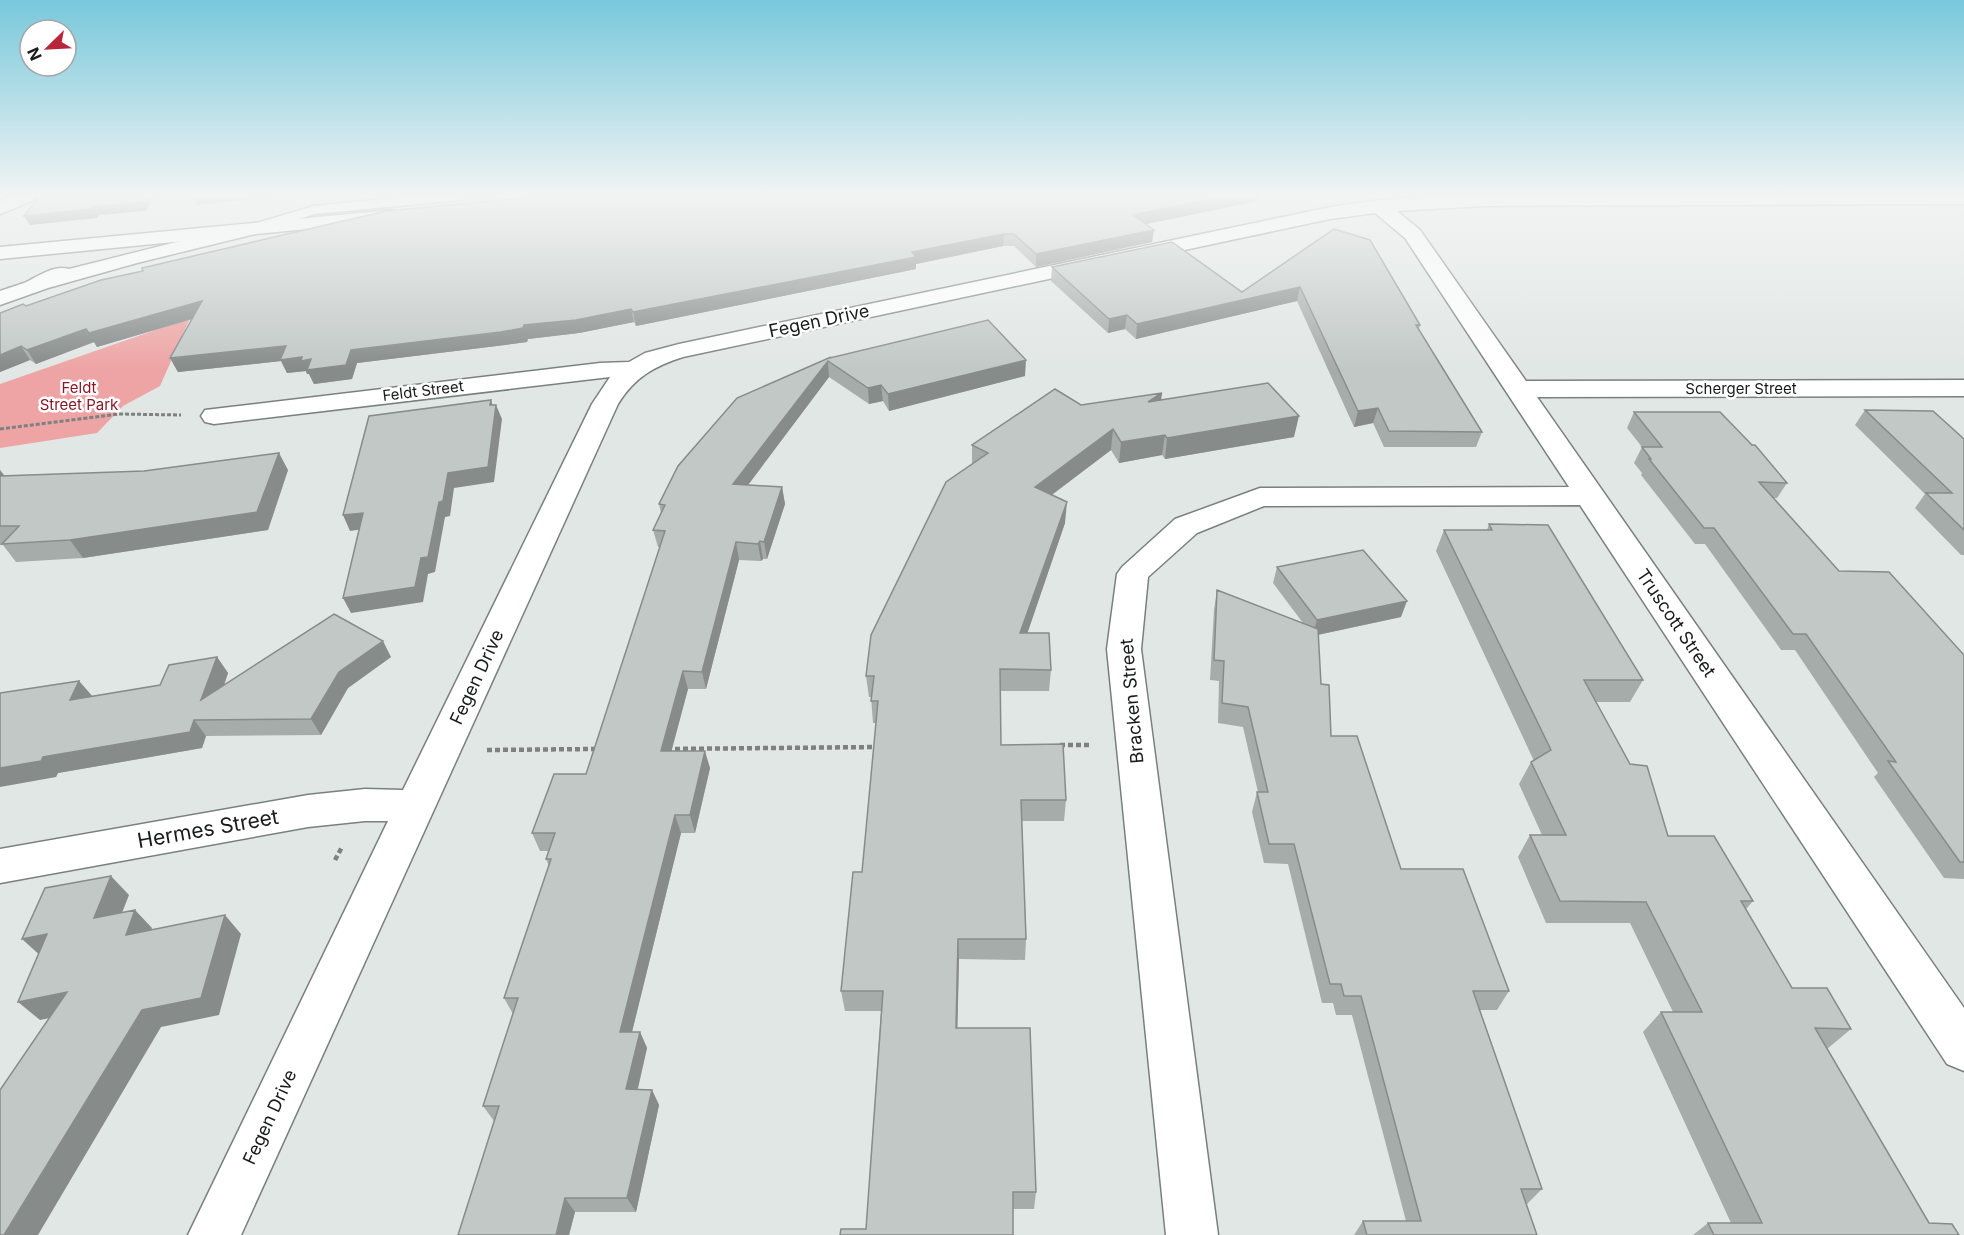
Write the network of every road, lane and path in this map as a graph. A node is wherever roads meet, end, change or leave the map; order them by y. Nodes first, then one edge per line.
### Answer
1 (44, 254) edge
2 (79, 254) edge
3 (147, 254) edge
4 (1139, 254) edge
5 (1426, 254) edge
6 (42, 283) junction
7 (0, 290) edge
8 (0, 298) edge
9 (632, 369) junction
10 (1517, 389) junction
11 (1962, 390) edge
12 (163, 415) dead end
13 (214, 416) dead end
14 (0, 429) edge
15 (1590, 495) junction
16 (1049, 745) edge
17 (1089, 745) dead end
18 (883, 747) edge
19 (598, 749) edge
20 (657, 749) edge
21 (482, 750) dead end
22 (417, 806) junction
23 (0, 866) edge
24 (1964, 1048) edge
25 (214, 1235) edge
26 (1192, 1235) edge

1 - 7 street
2 - 6 street
3 - 6 street
4 - 9 street, Fegen Drive
5 - 10 street, Truscott Street
6 - 8 street
9 - 13 street, Feldt Street
9 - 22 street, Fegen Drive
10 - 11 street, Scherger Street
10 - 15 street, Truscott Street
12 - 14 path
15 - 24 street, Truscott Street
15 - 26 street, Bracken Street
16 - 17 path
18 - 20 path
19 - 21 path
22 - 23 street, Hermes Street
22 - 25 street, Fegen Drive

